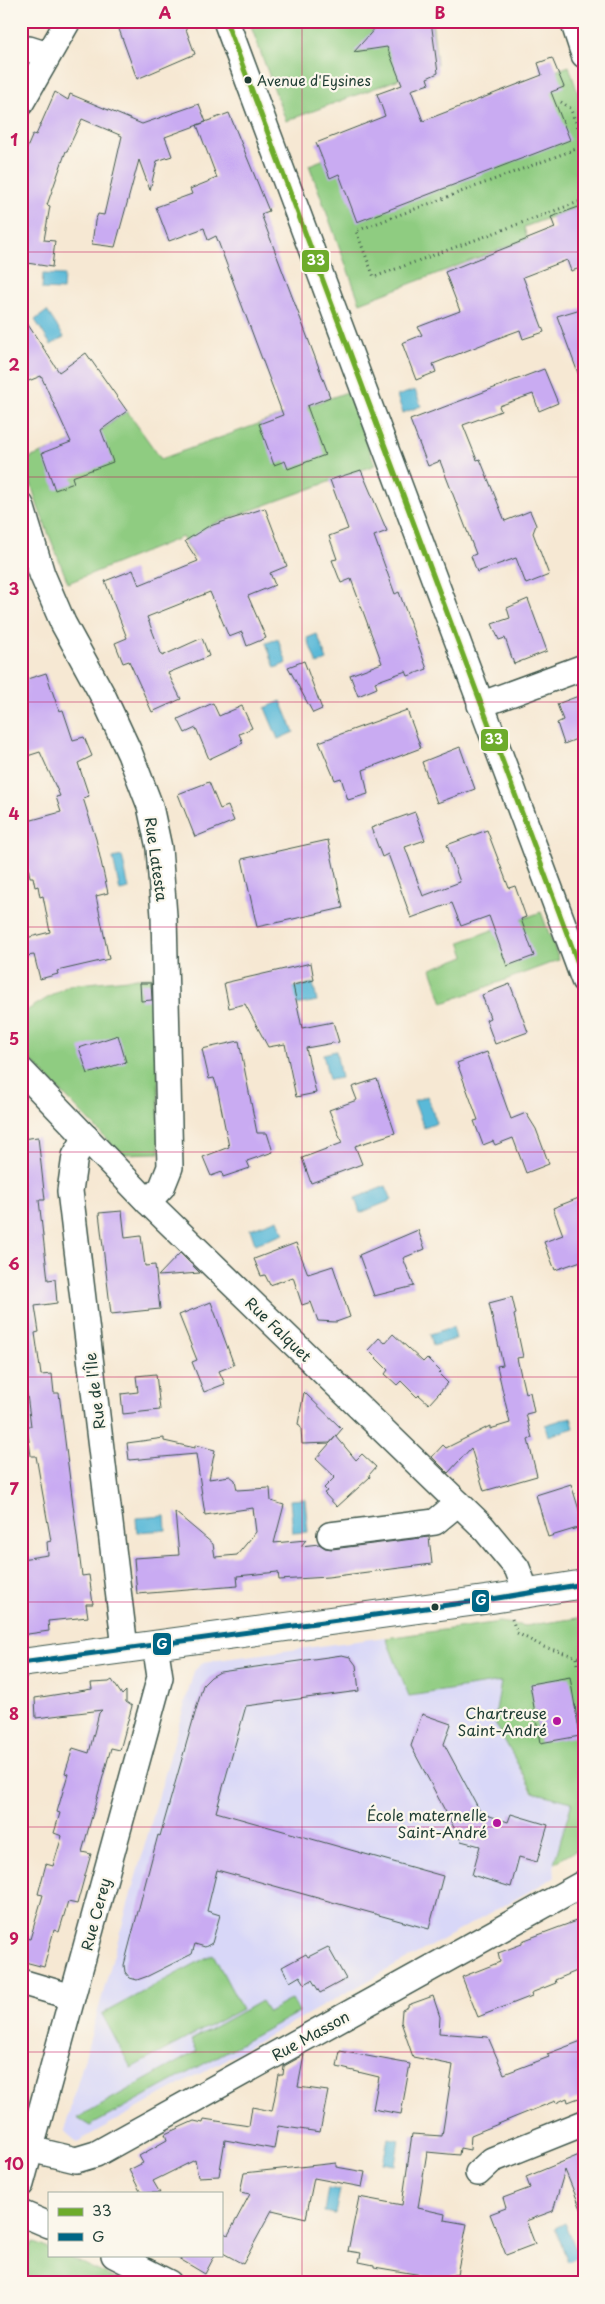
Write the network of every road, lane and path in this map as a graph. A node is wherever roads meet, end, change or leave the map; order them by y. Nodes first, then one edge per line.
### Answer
1 (68, 21) edge
2 (226, 21) edge
3 (573, 21) edge
4 (21, 50) edge
5 (48, 55) junction
6 (584, 55) edge
7 (561, 102) dead end
8 (21, 103) edge
9 (584, 144) edge
10 (584, 200) edge
11 (21, 505) edge
12 (584, 667) edge
13 (480, 705) junction
14 (584, 980) edge
15 (21, 1070) edge
16 (86, 1137) junction
17 (148, 1202) junction
18 (458, 1503) junction
19 (330, 1535) dead end
20 (584, 1584) edge
21 (527, 1594) junction
22 (512, 1618) dead end
23 (155, 1644) junction
24 (125, 1648) junction
25 (584, 1657) edge
26 (577, 1658) junction
27 (21, 1663) edge
28 (584, 1672) edge
29 (584, 1705) edge
30 (575, 1706) dead end
31 (584, 1883) edge
32 (21, 1982) edge
33 (72, 1997) junction
34 (584, 2123) edge
35 (30, 2149) junction
36 (478, 2173) dead end
37 (21, 2184) edge
38 (21, 2213) edge
39 (48, 2225) edge
40 (116, 2256) edge
41 (169, 2283) edge

1 - 5 street
2 - 13 street
3 - 6 street
4 - 5 street
5 - 8 street
7 - 9 path
9 - 10 path
11 - 17 street, Rue Latesta
12 - 13 street
13 - 14 street
15 - 16 street, Rue Falquet
16 - 17 street, Rue Falquet
16 - 24 street, Rue de l'Île
17 - 18 street, Rue Falquet
18 - 19 street
18 - 21 street, Rue Falquet
20 - 21 main road
21 - 23 main road
22 - 26 path
23 - 24 main road
23 - 33 street, Rue Cerey
24 - 27 main road
25 - 26 path
26 - 28 path
29 - 30 path
31 - 35 street, Rue Masson
32 - 33 street
33 - 35 street, Rue Cerey
34 - 36 street
35 - 37 street, Rue Cerey
38 - 39 street
40 - 41 street

